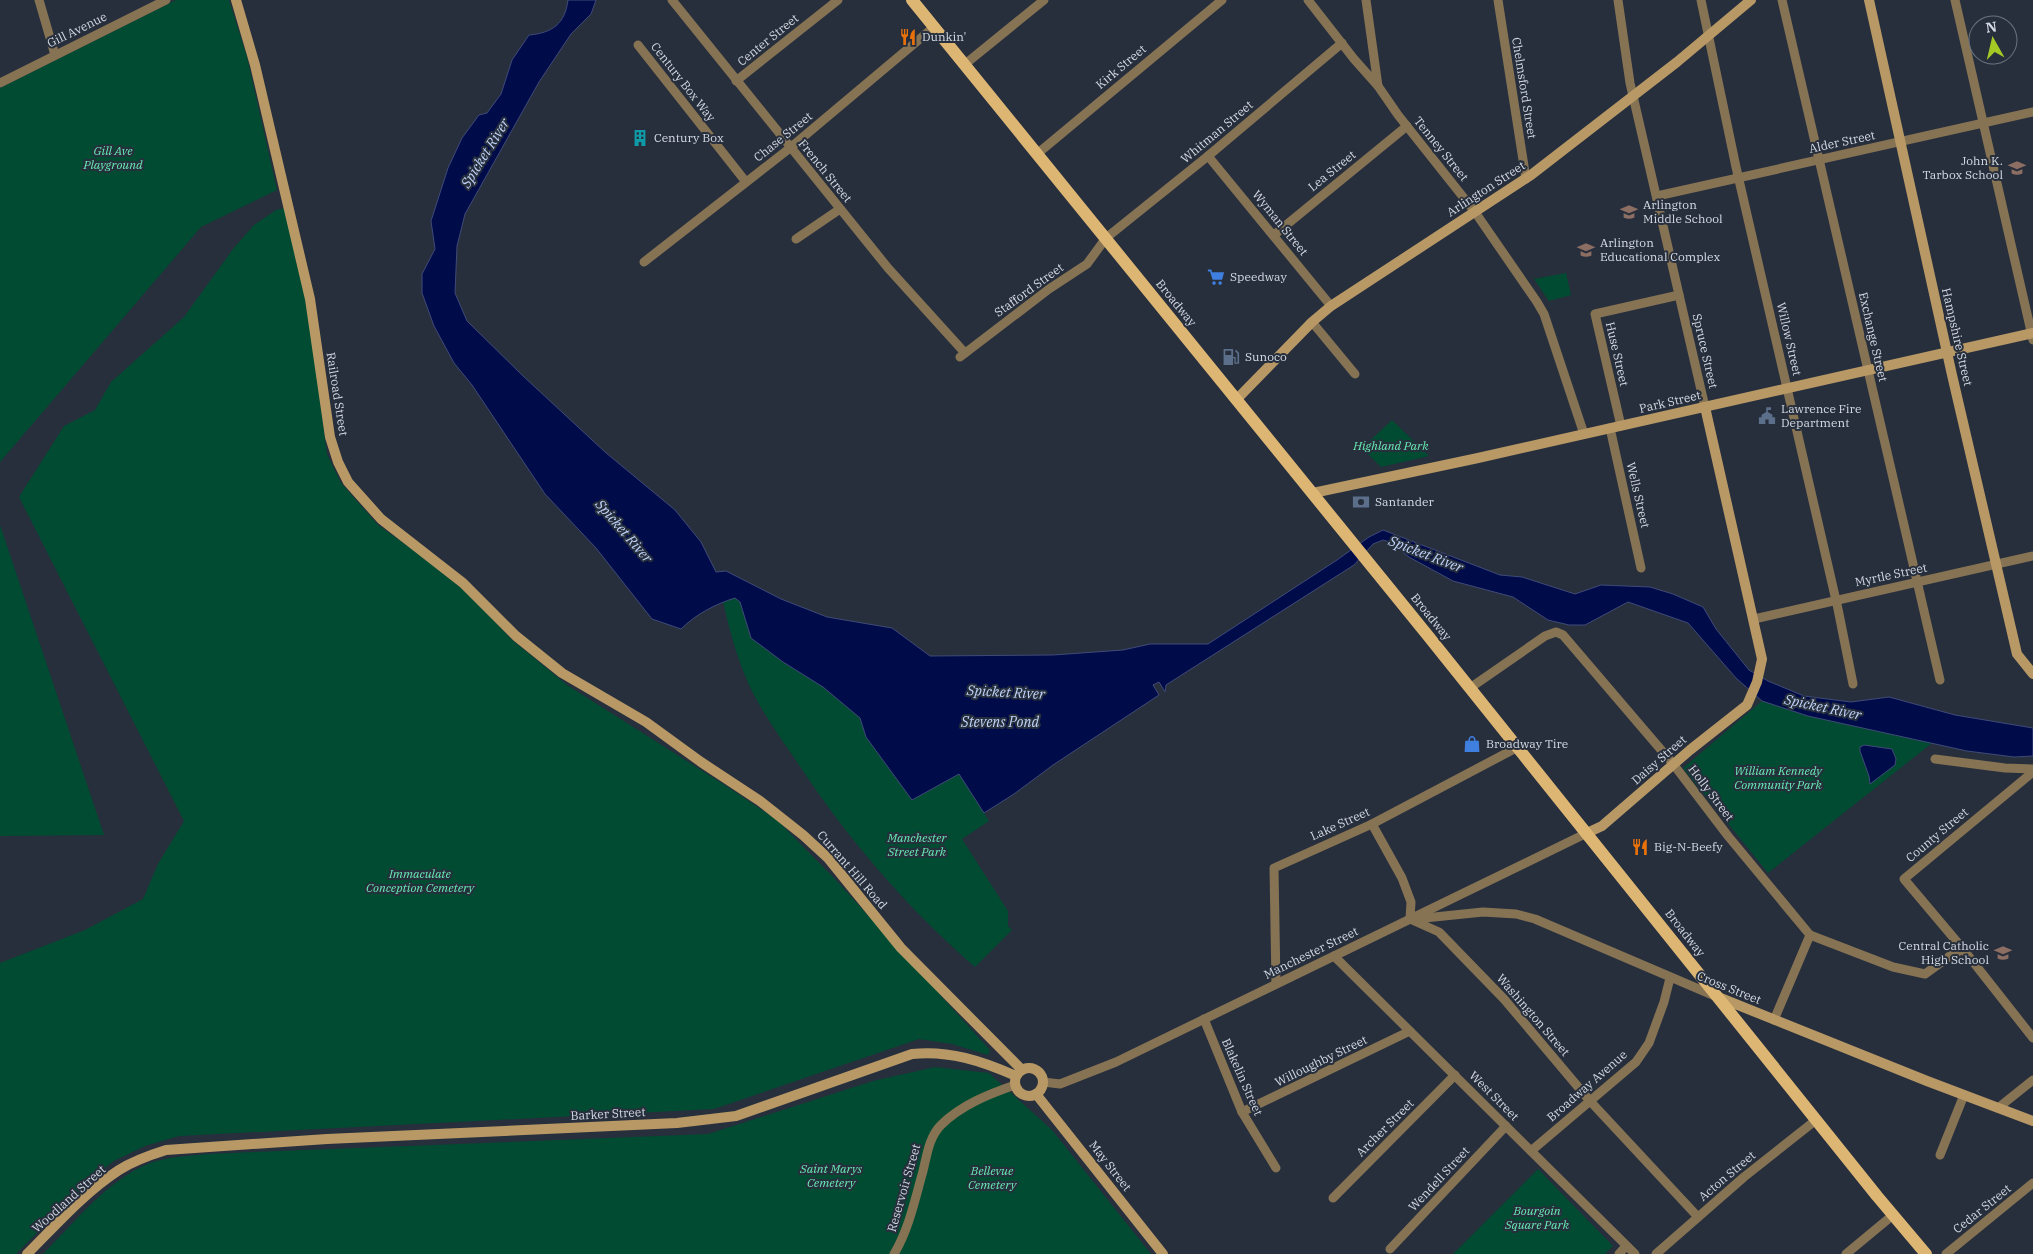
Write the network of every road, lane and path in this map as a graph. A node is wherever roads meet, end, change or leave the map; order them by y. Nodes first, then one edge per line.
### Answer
1 (39, 0) edge
2 (166, 0) edge
3 (236, 0) edge
4 (838, 0) edge
5 (912, 0) edge
6 (1044, 0) edge
7 (1222, 0) edge
8 (1308, 0) edge
9 (1366, 0) edge
10 (1498, 0) edge
11 (1618, 0) edge
12 (1701, 0) edge
13 (1750, 0) edge
14 (1782, 0) edge
15 (1869, 0) edge
16 (1955, 0) edge
17 (673, 1) edge
18 (934, 27) junction
19 (1707, 36) junction
20 (1342, 43) junction
21 (638, 45) dead end
22 (55, 55) junction
23 (964, 65) junction
24 (736, 81) junction
25 (0, 82) edge
26 (1378, 86) junction
27 (1633, 96) junction
28 (2033, 112) edge
29 (1983, 124) junction
30 (1407, 126) junction
31 (1900, 142) junction
32 (790, 148) junction
33 (1037, 154) junction
34 (1208, 156) junction
35 (1819, 159) junction
36 (1738, 177) junction
37 (1526, 179) junction
38 (746, 182) junction
39 (1657, 196) junction
40 (840, 209) junction
41 (1475, 212) junction
42 (1274, 235) junction
43 (1106, 238) junction
44 (796, 239) dead end
45 (644, 262) dead end
46 (1679, 295) junction
47 (1331, 306) junction
48 (1312, 322) junction
49 (2032, 336) edge
50 (1948, 353) junction
51 (963, 355) joint
52 (1868, 371) junction
53 (1355, 374) dead end
54 (1788, 388) junction
55 (1237, 399) junction
56 (1705, 407) junction
57 (1621, 426) junction
58 (1610, 428) junction
59 (1584, 434) junction
60 (1313, 493) junction
61 (2033, 556) edge
62 (1996, 565) junction
63 (1641, 568) dead end
64 (1917, 582) junction
65 (1835, 600) junction
66 (1754, 619) junction
67 (2033, 674) edge
68 (1940, 680) dead end
69 (1853, 684) dead end
70 (1470, 688) junction
71 (612, 702) joint
72 (1747, 705) joint
73 (1518, 747) junction
74 (1935, 759) dead end
75 (1674, 764) junction
76 (2033, 770) edge
77 (1372, 824) junction
78 (1587, 833) junction
79 (1410, 919) junction
80 (1810, 935) junction
81 (1963, 949) junction
82 (1334, 956) junction
83 (1670, 978) junction
84 (1276, 984) junction
85 (1718, 997) junction
86 (1204, 1019) junction
87 (1774, 1020) junction
88 (1410, 1031) junction
89 (2033, 1038) edge
90 (1455, 1075) junction
91 (1018, 1077) junction
92 (2033, 1080) edge
93 (1043, 1082) junction
94 (1036, 1094) junction
95 (1964, 1095) junction
96 (1590, 1101) junction
97 (1998, 1108) junction
98 (1242, 1112) junction
99 (1816, 1120) junction
100 (2033, 1121) edge
101 (1506, 1126) junction
102 (186, 1147) joint
103 (1531, 1151) junction
104 (1940, 1154) dead end
105 (1276, 1168) dead end
106 (2033, 1183) edge
107 (1333, 1198) dead end
108 (1893, 1215) junction
109 (1698, 1217) junction
110 (1626, 1246) junction
111 (1390, 1249) dead end
112 (1848, 1253) edge
113 (27, 1254) edge
114 (894, 1254) edge
115 (1163, 1254) edge
116 (1619, 1254) edge
117 (1635, 1254) edge
118 (1656, 1254) edge
119 (1926, 1254) edge
120 (1946, 1254) edge

1 - 22 street
2 - 22 street, Gill Avenue
3 - 71 main road, Railroad Street
4 - 24 street, Center Street
5 - 18 main road, Broadway
6 - 23 street
7 - 33 street, Kirk Street
8 - 20 street, Tenney Street
9 - 26 street
10 - 37 street, Chelmsford Street
11 - 27 street, Spruce Street
12 - 19 street, Willow Street
13 - 19 main road, Arlington Street
14 - 35 street, Exchange Street
15 - 31 main road, Hampshire Street
16 - 29 street
17 - 24 street, French Street
18 - 23 main road, Broadway
18 - 32 street, Chase Street
19 - 27 main road, Arlington Street
19 - 36 street, Willow Street
20 - 26 street, Tenney Street
20 - 34 street, Whitman Street
21 - 38 street, Century Box Way
22 - 25 street, Gill Avenue
23 - 33 main road, Broadway
24 - 32 street, French Street
26 - 30 street, Tenney Street
27 - 37 main road, Arlington Street
27 - 39 street, Spruce Street
28 - 29 street, Alder Street
29 - 31 street, Alder Street
29 - 49 street
30 - 41 street, Tenney Street
30 - 42 street, Lea Street
31 - 35 street, Alder Street
31 - 50 main road, Hampshire Street
32 - 38 street, Chase Street
32 - 40 street, French Street
33 - 43 main road, Broadway
34 - 42 street, Wyman Street
34 - 43 street, Whitman Street
35 - 36 street, Alder Street
35 - 52 street, Exchange Street
36 - 39 street, Alder Street
36 - 54 street, Willow Street
37 - 41 main road, Arlington Street
38 - 45 street, Chase Street
39 - 46 street, Spruce Street
40 - 44 street
40 - 51 street, French Street
41 - 47 main road, Arlington Street
41 - 59 street, Tenney Street
42 - 47 street, Wyman Street
43 - 51 street, Stafford Street
43 - 55 main road, Broadway
46 - 56 street, Spruce Street
46 - 57 street, Huse Street
47 - 48 main road, Arlington Street
48 - 53 street
48 - 55 main road, Arlington Street
49 - 50 main road, Park Street
50 - 52 main road, Park Street
50 - 62 main road, Hampshire Street
52 - 54 main road, Park Street
52 - 64 street, Exchange Street
54 - 56 main road, Park Street
54 - 65 street, Willow Street
55 - 60 main road, Broadway
56 - 57 main road, Park Street
56 - 66 main road, Spruce Street
57 - 58 main road, Park Street
58 - 59 main road, Park Street
58 - 63 street, Wells Street
59 - 60 main road, Park Street
60 - 70 main road, Broadway
61 - 62 street, Myrtle Street
62 - 64 street, Myrtle Street
62 - 67 main road, Hampshire Street
64 - 65 street, Myrtle Street
64 - 68 street, Exchange Street
65 - 66 street, Myrtle Street
65 - 69 street, Willow Street
66 - 72 main road, Spruce Street
70 - 73 main road, Broadway
70 - 75 street, Holly Street
71 - 91 main road, Currant Hill Road
72 - 75 main road, Daisy Street
73 - 77 street, Lake Street
73 - 78 main road, Broadway
74 - 76 street
75 - 78 main road, Daisy Street
75 - 80 street, Holly Street
76 - 81 street, County Street
77 - 79 street
77 - 84 street, Lake Street
78 - 79 street, Manchester Street
78 - 85 main road, Broadway
79 - 82 street, Manchester Street
79 - 83 street, Cross Street
79 - 96 street, Washington Street
80 - 81 street
80 - 87 street
81 - 89 street
82 - 84 street, Manchester Street
82 - 88 street, West Street
83 - 85 street, Cross Street
83 - 96 street, Broadway Avenue
84 - 86 street, Manchester Street
85 - 87 main road, Cross Street
85 - 99 main road, Broadway
86 - 93 street, Manchester Street
86 - 98 street, Blakelin Street
87 - 95 main road, Cross Street
88 - 90 street, West Street
88 - 98 street, Willoughby Street
90 - 101 street, West Street
90 - 107 street, Archer Street
91 - 93 main road
91 - 94 main road
91 - 102 main road, Barker Street
91 - 114 street, Reservoir Street
92 - 97 street
93 - 94 main road
94 - 115 main road, May Street
95 - 97 main road, Cross Street
95 - 104 street
96 - 103 street, Broadway Avenue
96 - 109 street, Washington Street
97 - 100 main road, Cross Street
98 - 105 street, Blakelin Street
99 - 108 main road, Broadway
99 - 109 street, Acton Street
101 - 103 street, West Street
101 - 111 street, Wendell Street
102 - 113 main road, Woodland Street
103 - 110 street, West Street
106 - 120 street, Cedar Street
108 - 112 street
108 - 119 main road, Broadway
109 - 118 street, Acton Street
110 - 116 street
110 - 117 street, West Street

